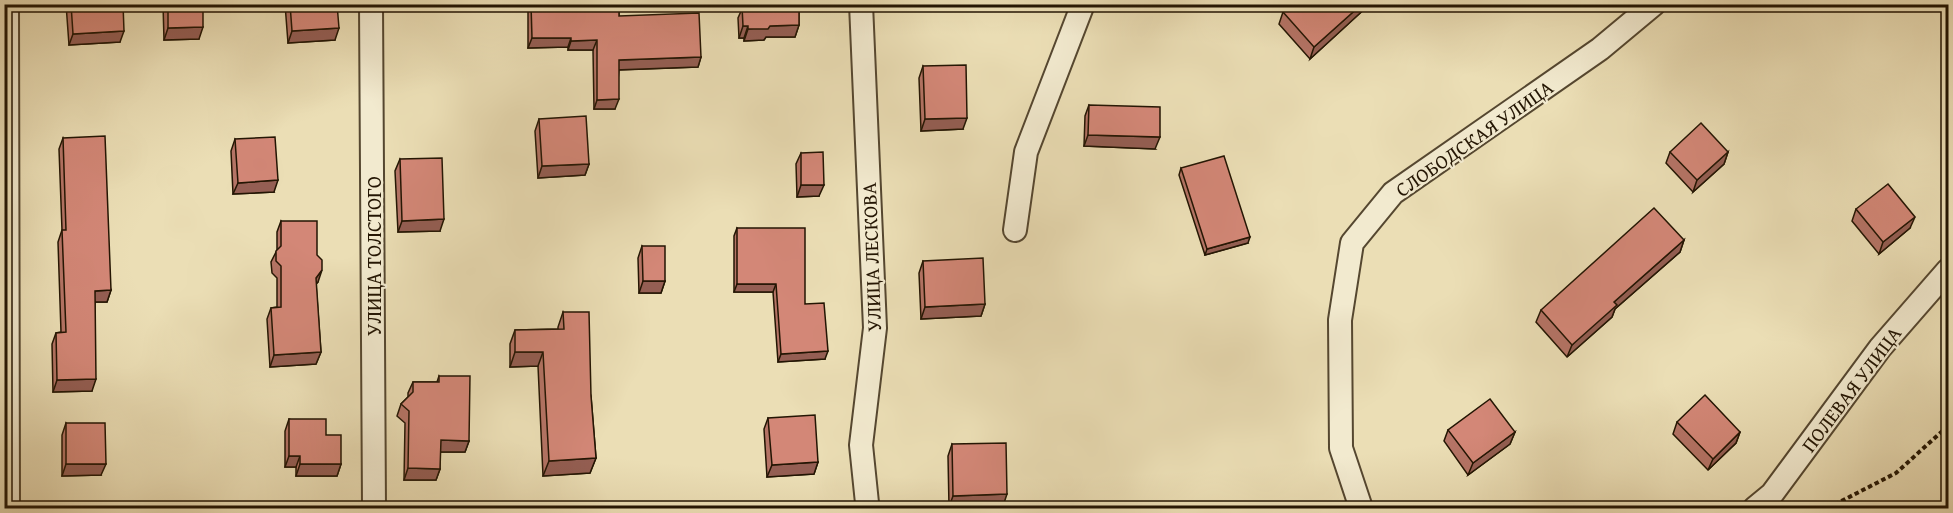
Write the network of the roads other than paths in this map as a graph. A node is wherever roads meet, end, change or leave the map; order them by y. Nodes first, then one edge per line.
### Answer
1 (7, 4) edge
2 (371, 4) edge
3 (861, 4) edge
4 (1083, 4) edge
5 (1654, 4) edge
6 (1015, 230) dead end
7 (1948, 270) edge
8 (8, 508) edge
9 (374, 508) edge
10 (865, 508) edge
11 (1361, 508) edge
12 (1755, 508) edge

1 - 8 street
2 - 9 street, УЛИЦА ТОЛСТОГО
3 - 10 street, УЛИЦА ЛЕСКОВА
4 - 6 street
5 - 11 street, СЛОБОДСКАЯ УЛИЦА
7 - 12 street, ПОЛЕВАЯ УЛИЦА

